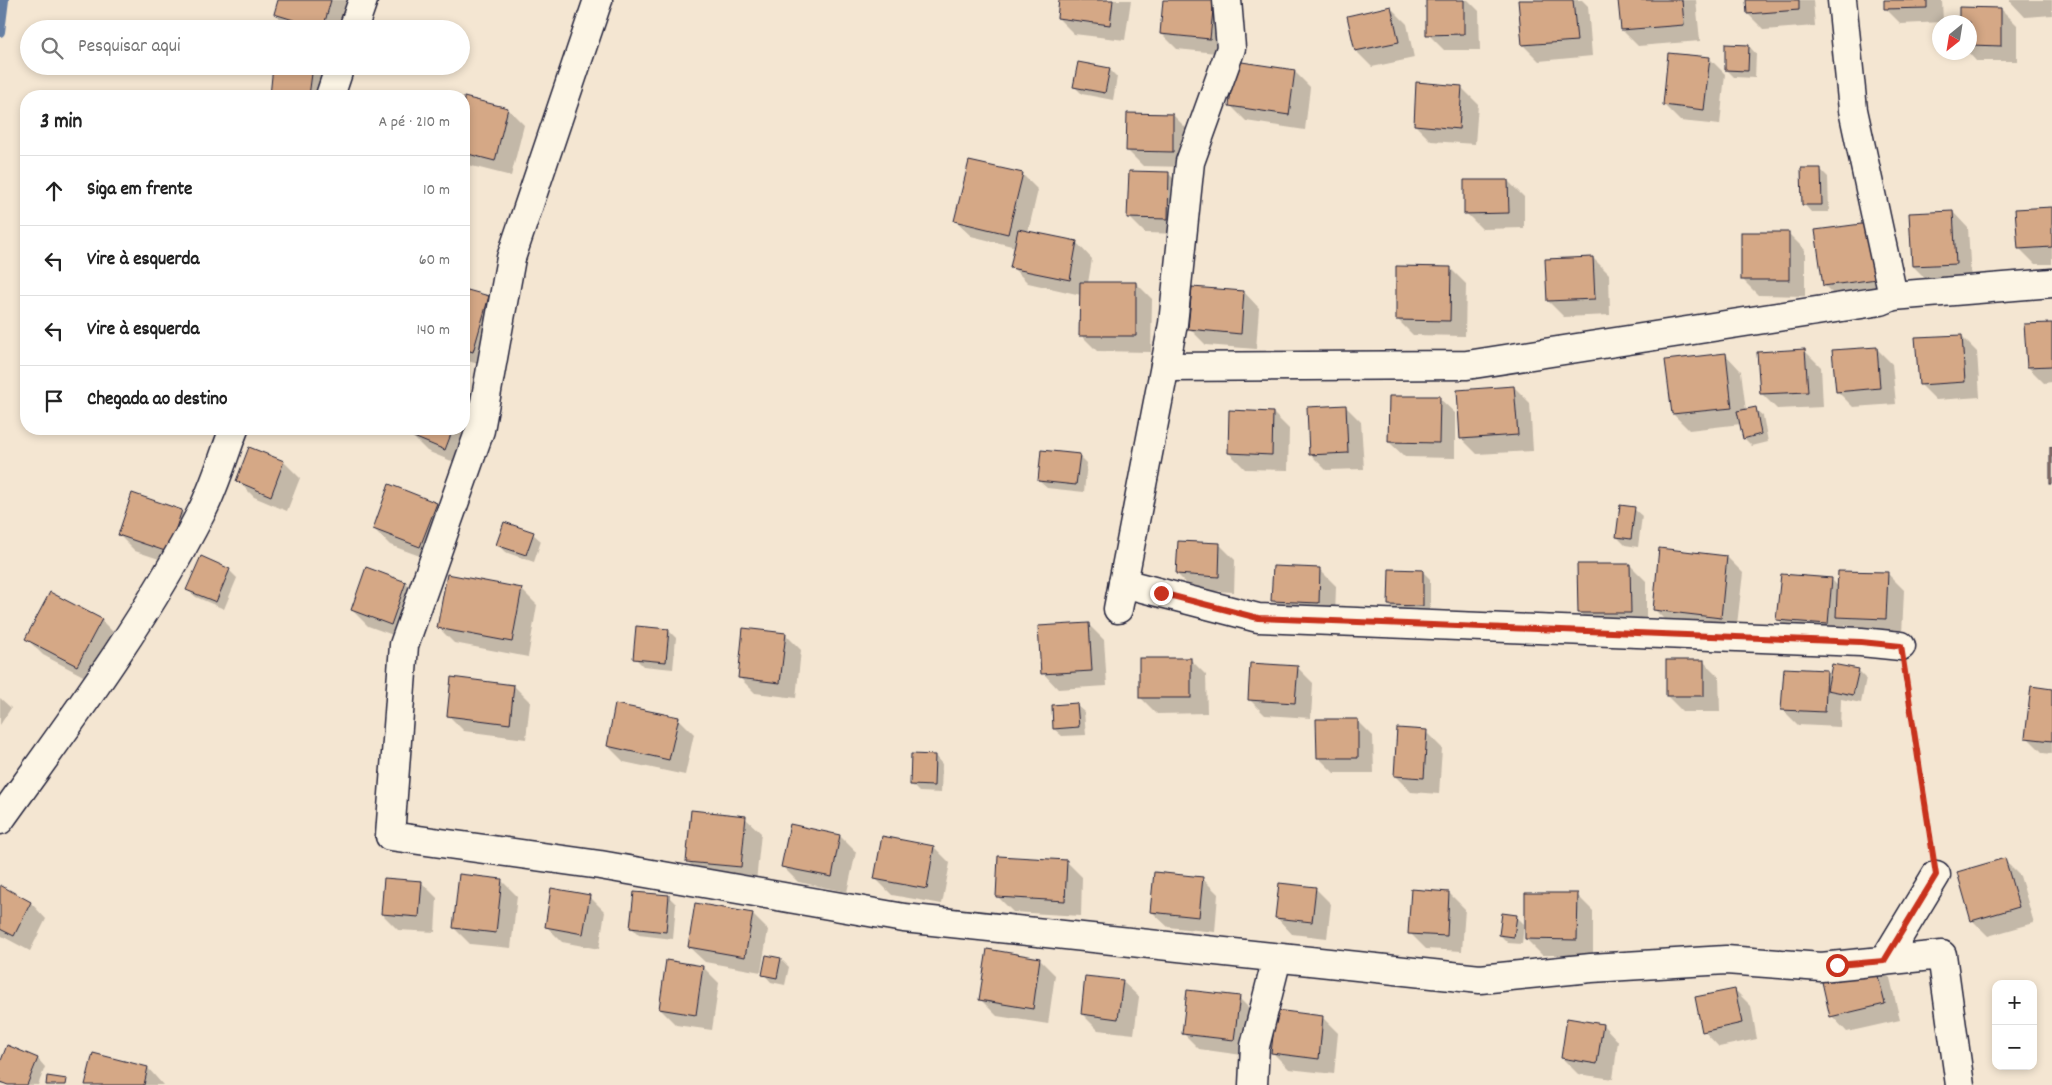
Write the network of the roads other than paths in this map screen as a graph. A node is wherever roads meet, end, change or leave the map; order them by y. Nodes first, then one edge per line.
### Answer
1 (363, 0) edge
2 (598, 0) edge
3 (1227, 0) edge
4 (1842, 0) edge
5 (356, 20) edge
6 (337, 75) edge
7 (332, 90) edge
8 (2052, 284) edge
9 (1893, 296) junction
10 (1165, 367) junction
11 (232, 435) edge
12 (1901, 646) road end
13 (0, 820) edge
14 (1936, 875) road end
15 (1277, 958) junction
16 (1884, 961) junction
17 (1253, 1085) edge
18 (1960, 1085) edge

1 - 5 street
2 - 15 street
3 - 10 street
4 - 9 street
6 - 7 street
8 - 9 street
9 - 10 street
10 - 12 street
11 - 13 street
14 - 16 street
15 - 16 street
15 - 17 street
16 - 18 street

